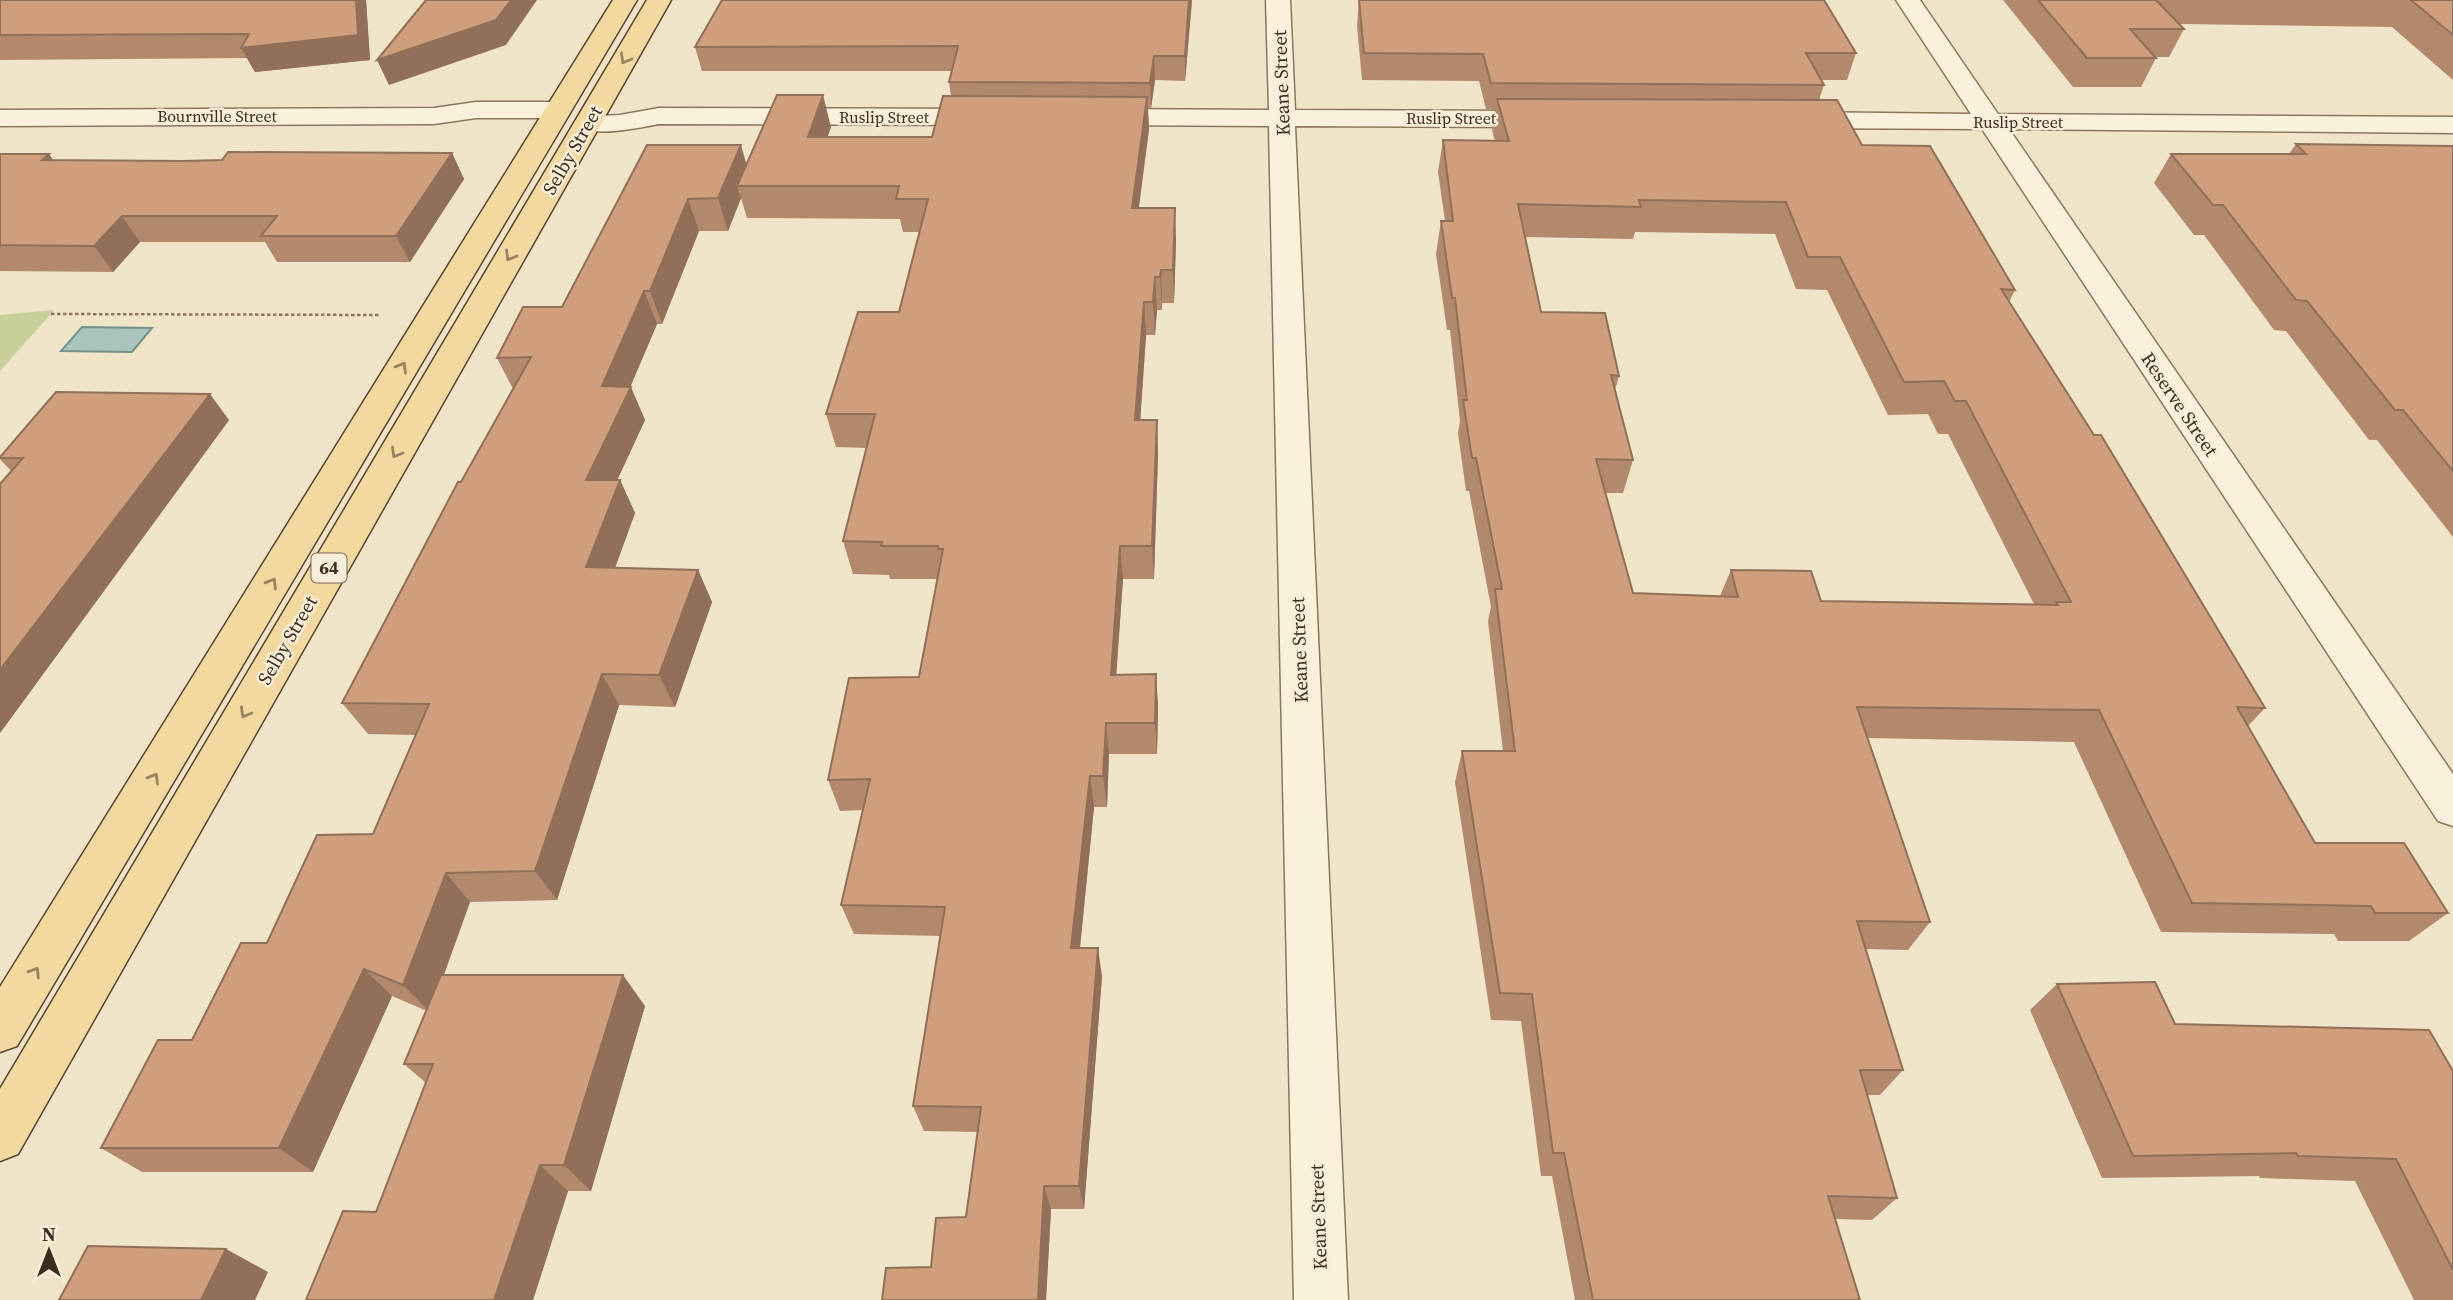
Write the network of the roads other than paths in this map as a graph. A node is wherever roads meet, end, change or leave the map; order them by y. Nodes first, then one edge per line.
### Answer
1 (625, 0) edge
2 (659, 0) edge
3 (1278, 0) edge
4 (1908, 0) edge
5 (572, 117) junction
6 (1019, 117) edge
7 (1074, 117) edge
8 (1282, 117) junction
9 (0, 118) edge
10 (1578, 119) edge
11 (1770, 120) edge
12 (1990, 122) junction
13 (2453, 125) edge
14 (2453, 808) edge
15 (0, 1030) edge
16 (0, 1136) edge
17 (1321, 1300) edge

1 - 5 main road, Selby Street / 64
2 -> 5 main road, Selby Street / 64
3 - 8 street, Keane Street
4 - 12 street, Reserve Street
5 - 6 street, Ruslip Street
5 - 9 street, Bournville Street
15 -> 5 main road, Selby Street / 64
5 -> 16 main road, Selby Street / 64
7 - 8 street, Ruslip Street
8 - 10 street, Ruslip Street
8 - 17 street, Keane Street
11 - 12 street, Ruslip Street
12 - 13 street, Ruslip Street
12 - 14 street, Reserve Street

